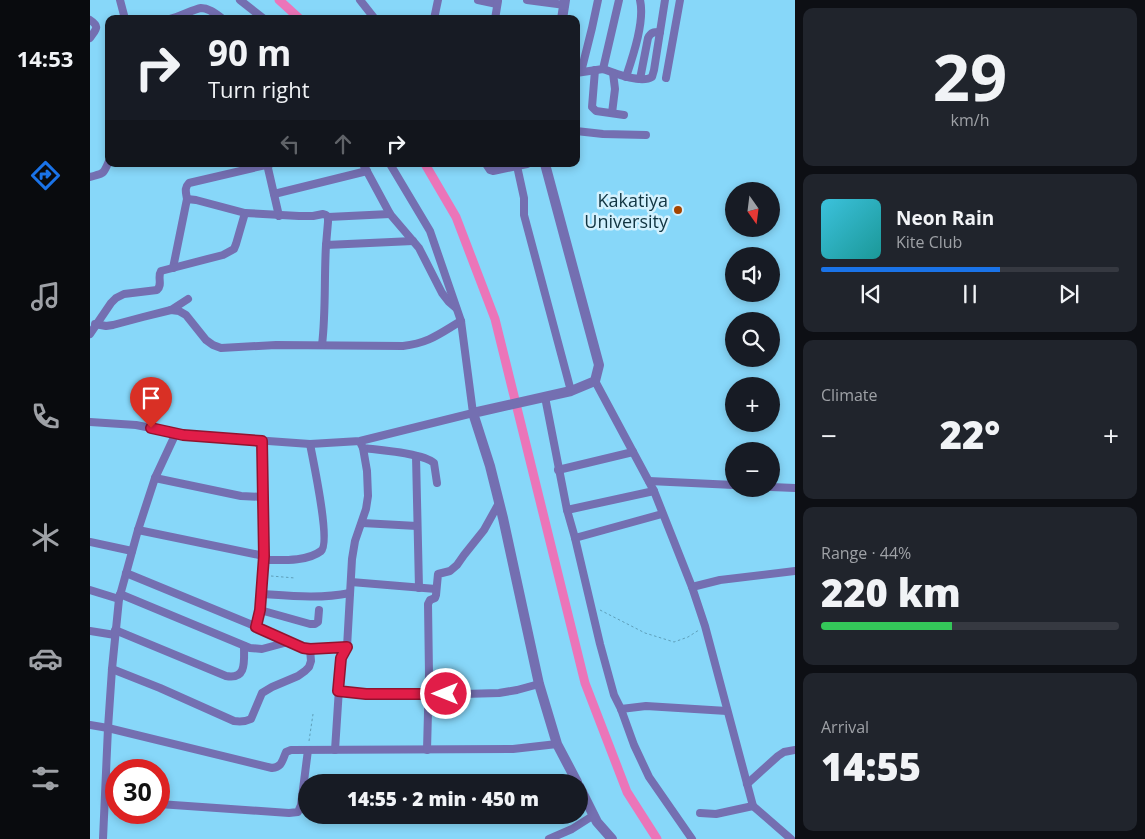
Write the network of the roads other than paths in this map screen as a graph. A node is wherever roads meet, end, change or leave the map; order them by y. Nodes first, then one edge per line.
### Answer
1 (120, 0) edge
2 (240, 0) edge
3 (360, 0) edge
4 (438, 0) edge
5 (478, 0) edge
6 (527, 0) edge
7 (598, 0) edge
8 (619, 0) edge
9 (640, 0) edge
10 (665, 0) edge
11 (680, 0) edge
12 (497, 2) edge
13 (565, 2) edge
14 (124, 15) edge
15 (182, 15) edge
16 (217, 15) edge
17 (259, 15) edge
18 (372, 15) edge
19 (435, 15) edge
20 (495, 15) edge
21 (563, 15) edge
22 (90, 20) edge
23 (660, 32) junction
24 (90, 38) edge
25 (646, 49) junction
26 (657, 51) junction
27 (580, 69) edge
28 (599, 70) junction
29 (580, 72) edge
30 (613, 73) junction
31 (626, 77) junction
32 (666, 78) dead end
33 (640, 79) junction
34 (612, 113) junction
35 (624, 115) dead end
36 (580, 131) edge
37 (646, 135) dead end
38 (107, 167) edge
39 (256, 167) edge
40 (269, 167) edge
41 (365, 167) edge
42 (392, 167) edge
43 (488, 167) edge
44 (511, 167) edge
45 (516, 167) edge
46 (546, 167) edge
47 (90, 177) edge
48 (274, 194) junction
49 (187, 199) junction
50 (245, 212) junction
51 (390, 214) junction
52 (279, 216) junction
53 (328, 217) junction
54 (413, 241) junction
55 (326, 245) junction
56 (173, 268) junction
57 (188, 299) dead end
58 (457, 309) junction
59 (171, 310) junction
60 (461, 321) junction
61 (96, 324) junction
62 (90, 334) edge
63 (322, 346) junction
64 (595, 381) junction
65 (570, 391) junction
66 (542, 398) junction
67 (473, 413) junction
68 (90, 422) edge
69 (176, 433) junction
70 (262, 441) junction
71 (310, 444) junction
72 (362, 444) junction
73 (632, 452) junction
74 (416, 456) junction
75 (558, 470) junction
76 (155, 478) junction
77 (649, 482) junction
78 (437, 483) dead end
79 (725, 485) edge
80 (780, 487) edge
81 (795, 488) edge
82 (654, 491) junction
83 (263, 497) junction
84 (499, 503) junction
85 (567, 510) junction
86 (662, 514) junction
87 (362, 523) junction
88 (417, 526) junction
89 (138, 530) junction
90 (575, 538) junction
91 (90, 542) edge
92 (132, 551) junction
93 (264, 558) junction
94 (795, 571) edge
95 (126, 573) junction
96 (351, 582) junction
97 (692, 587) junction
98 (419, 588) junction
99 (436, 589) junction
100 (90, 590) edge
101 (350, 593) junction
102 (262, 594) junction
103 (119, 596) junction
104 (260, 610) junction
105 (319, 610) dead end
106 (256, 627) junction
107 (90, 630) edge
108 (115, 632) junction
109 (288, 642) junction
110 (244, 646) junction
111 (347, 647) junction
112 (310, 649) junction
113 (112, 670) junction
114 (539, 684) junction
115 (338, 691) junction
116 (428, 695) junction
117 (621, 709) junction
118 (727, 711) junction
119 (90, 725) edge
120 (108, 728) junction
121 (557, 744) junction
122 (308, 750) junction
123 (335, 750) junction
124 (427, 750) junction
125 (795, 750) edge
126 (107, 759) edge
127 (573, 774) edge
128 (747, 784) junction
129 (105, 800) edge
130 (588, 803) edge
131 (170, 805) edge
132 (753, 806) junction
133 (700, 813) dead end
134 (594, 815) junction
135 (103, 839) edge
136 (549, 839) edge
137 (612, 839) edge
138 (692, 839) edge
139 (790, 839) edge

1 - 14 street
2 - 17 street
3 - 18 street
4 - 19 street
5 - 12 street
6 - 13 street
7 - 27 street
8 - 28 street
9 - 31 street
10 - 23 street
11 - 32 street
12 - 20 street
13 - 21 street
15 - 16 street
22 - 24 street
23 - 25 street
23 - 26 street
25 - 26 street
25 - 33 street
26 - 33 street
28 - 29 street
28 - 30 street
28 - 34 street
30 - 31 street
30 - 34 street
31 - 33 street
34 - 35 street
36 - 37 street
38 - 47 street
39 - 49 street
40 - 48 street
41 - 48 street
41 - 51 street
42 - 58 street
43 - 44 street
45 - 65 street
46 - 64 street
48 - 52 street
49 - 50 street
49 - 56 street
50 - 52 street
50 - 56 street
51 - 53 street
51 - 54 street
52 - 53 street
53 - 55 street
54 - 55 street
54 - 58 street
55 - 63 street
56 - 61 street
57 - 59 street
58 - 60 street
59 - 61 street
59 - 63 street
60 - 63 street
60 - 67 street
61 - 62 street
64 - 65 street
64 - 73 street
65 - 66 street
66 - 67 street
66 - 75 street
67 - 72 street
67 - 84 street
68 - 69 street
69 - 70 street
69 - 76 street
70 - 71 street
70 - 83 street
71 - 72 street
71 - 93 street
72 - 74 street
72 - 87 street
73 - 75 street
73 - 77 street
74 - 78 street
74 - 88 street
75 - 85 street
76 - 83 street
76 - 89 street
77 - 79 street
77 - 82 street
80 - 81 street
82 - 85 street
82 - 86 street
83 - 93 street
84 - 99 street
84 - 114 street
85 - 90 street
86 - 90 street
86 - 97 street
87 - 88 street
87 - 96 street
88 - 98 street
89 - 92 street
89 - 93 street
90 - 117 street
91 - 92 street
92 - 95 street
93 - 102 street
94 - 97 street
95 - 103 street
95 - 106 street
96 - 98 street
96 - 101 street
97 - 118 street
98 - 99 street
99 - 116 street
100 - 103 street
101 - 102 street
101 - 111 street
102 - 104 street
103 - 108 street
103 - 110 street
104 - 105 street
104 - 106 street
106 - 109 street
107 - 108 street
108 - 110 street
108 - 113 street
109 - 110 street
109 - 112 street
111 - 112 street
111 - 115 street
112 - 113 street
113 - 120 street
114 - 116 street
114 - 121 street
115 - 116 street
115 - 123 street
116 - 124 street
117 - 118 street
117 - 138 street
118 - 128 street
119 - 120 street
120 - 122 street
120 - 126 street
121 - 124 street
121 - 127 street
122 - 123 street
122 - 131 street
123 - 124 street
125 - 128 street
128 - 132 street
129 - 135 street
130 - 134 street
132 - 133 street
132 - 139 street
134 - 136 street
134 - 137 street

